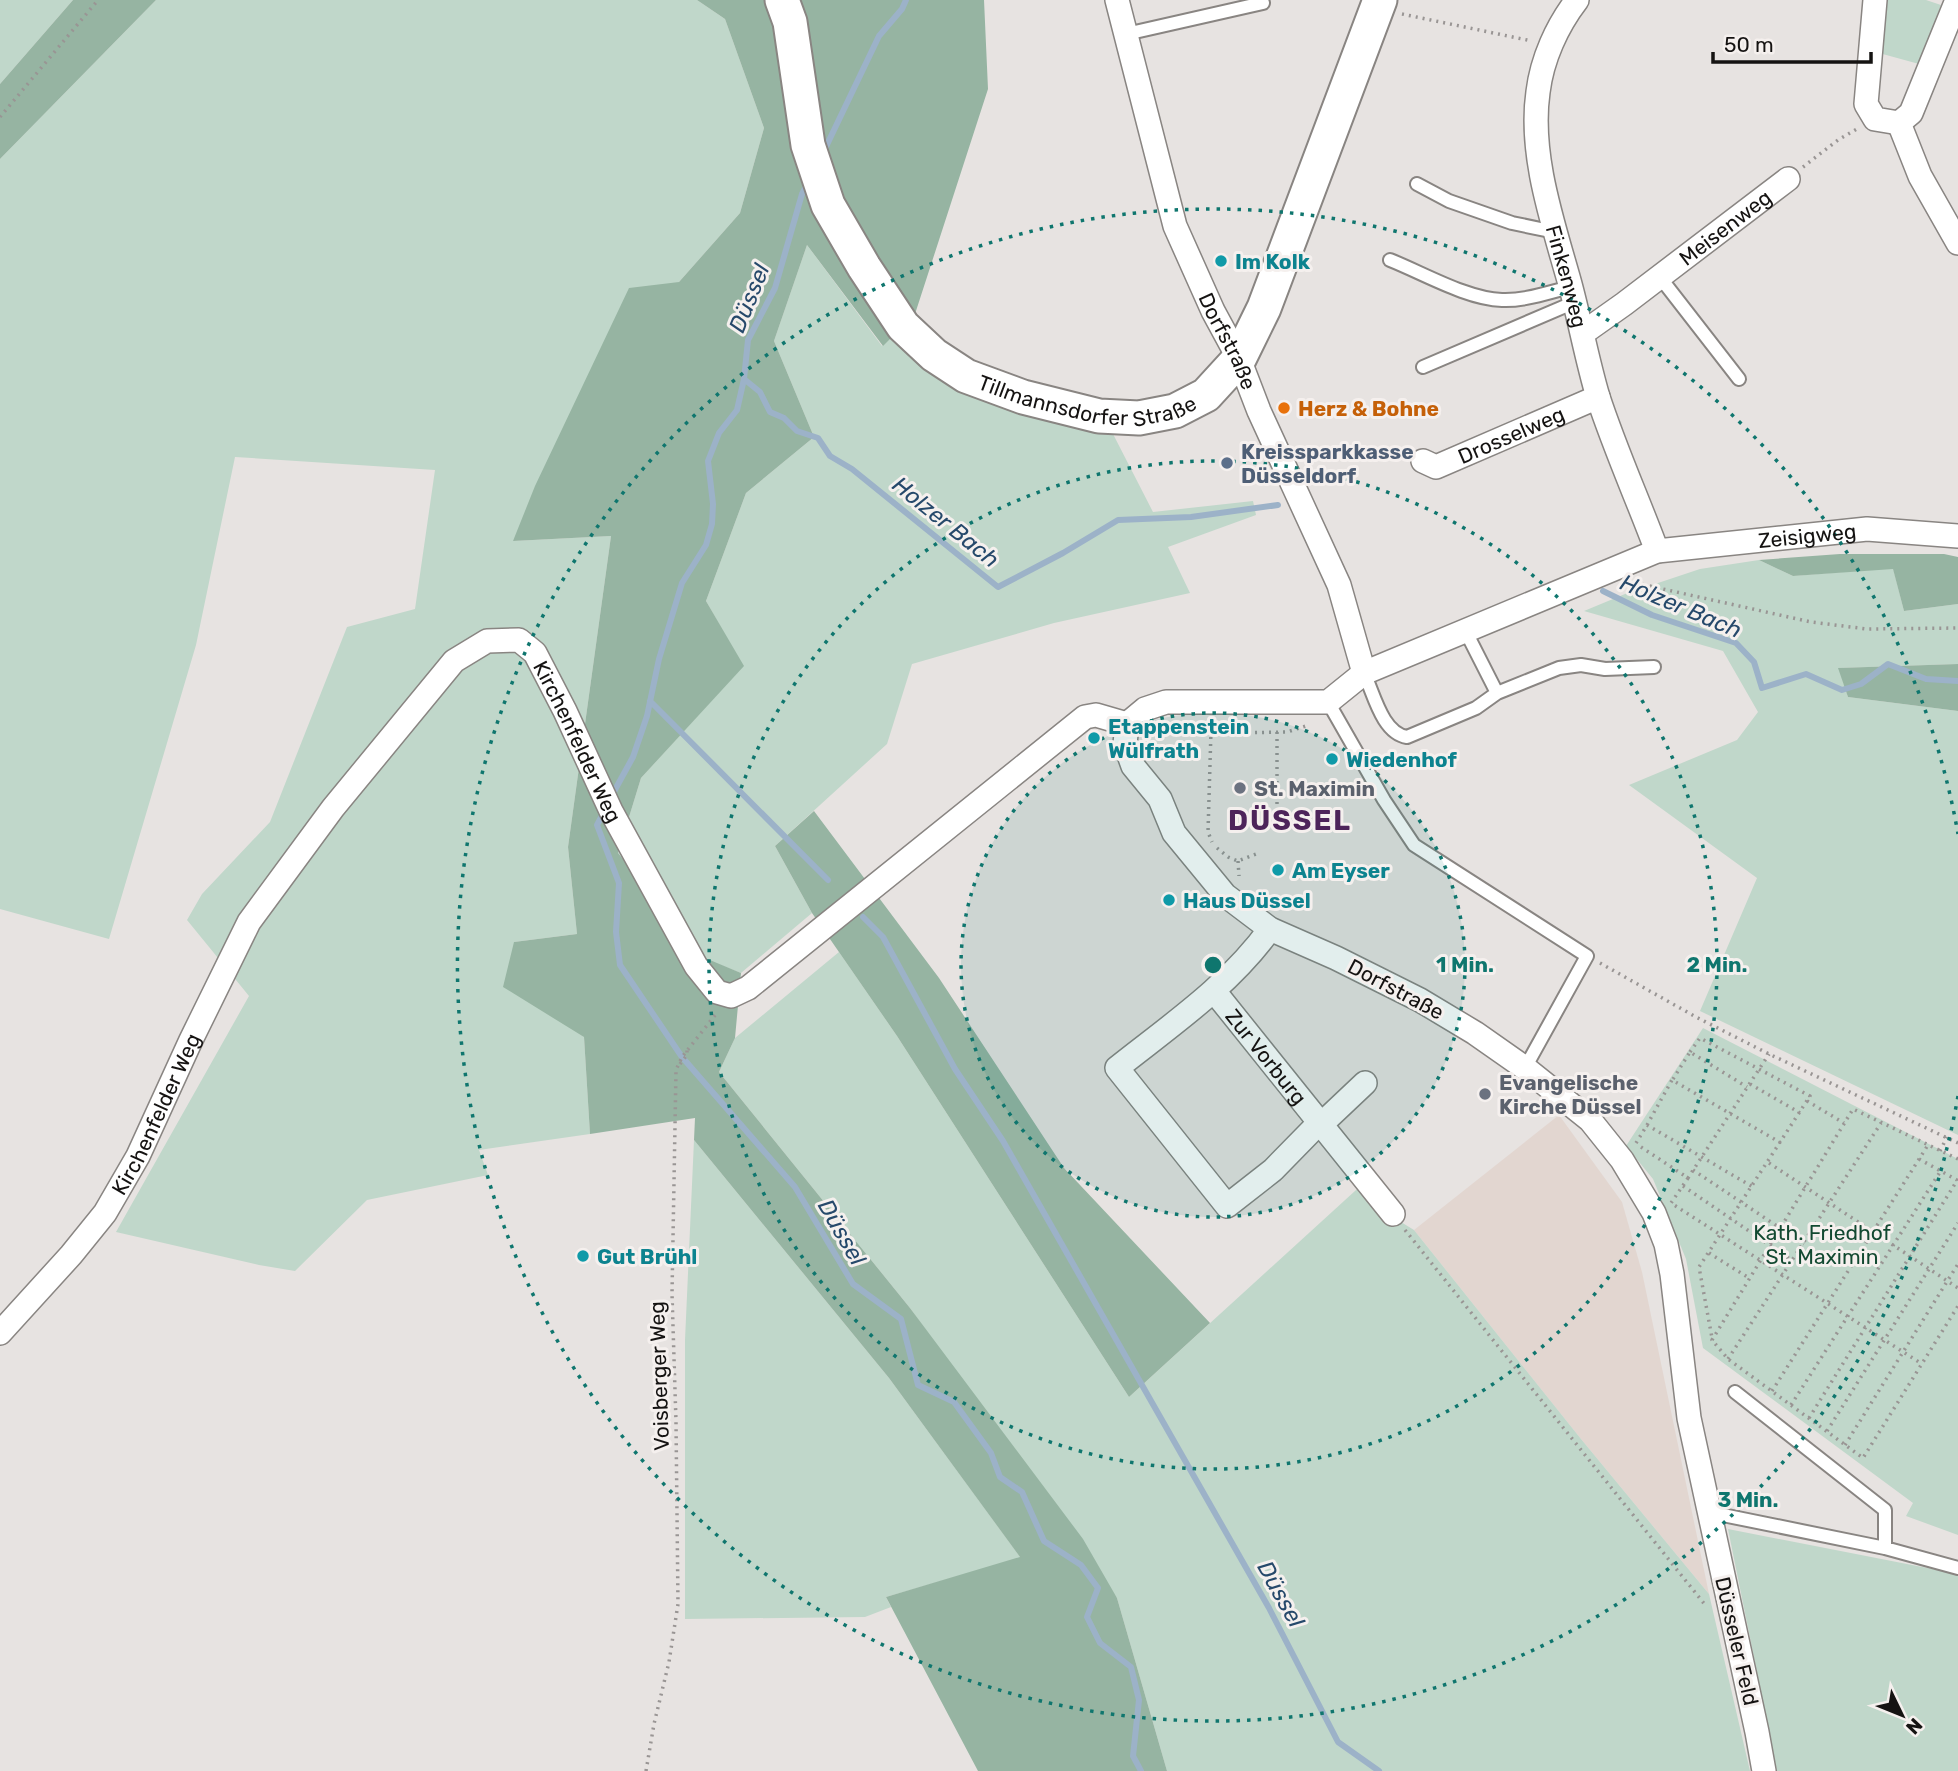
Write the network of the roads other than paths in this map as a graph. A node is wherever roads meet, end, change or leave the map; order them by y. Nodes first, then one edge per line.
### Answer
1 (782, 0) edge
2 (1117, 0) edge
3 (1577, 0) edge
4 (1875, 0) edge
5 (1957, 0) edge
6 (1263, 3) dead end
7 (1378, 5) edge
8 (1126, 34) junction
9 (1899, 123) junction
10 (1788, 178) road end
11 (1417, 184) dead end
12 (1555, 232) junction
13 (1958, 243) edge
14 (1390, 260) dead end
15 (1659, 276) junction
16 (1573, 295) junction
17 (1583, 333) junction
18 (1239, 359) junction
19 (1423, 367) dead end
20 (1739, 379) dead end
21 (1598, 397) junction
22 (1423, 461) dead end
23 (1958, 536) edge
24 (1657, 551) junction
25 (1465, 630) junction
26 (1654, 667) dead end
27 (1364, 673) junction
28 (1497, 693) junction
29 (1328, 702) junction
30 (1127, 724) junction
31 (1270, 929) junction
32 (1214, 991) junction
33 (1525, 1068) junction
34 (1365, 1083) dead end
35 (1319, 1123) junction
36 (1393, 1214) road end
37 (0, 1333) edge
38 (1735, 1392) dead end
39 (1708, 1512) junction
40 (1885, 1548) junction
41 (1958, 1568) edge
42 (1764, 1771) edge

1 - 18 main road, Tillmannsdorfer Straße
2 - 8 street, Dorfstraße
3 - 12 street, Finkenweg
4 - 9 street
5 - 9 street
6 - 8 lane
7 - 18 main road, Tillmannsdorfer Straße
8 - 18 street, Dorfstraße
9 - 13 street
10 - 15 street, Meisenweg
11 - 12 lane
12 - 16 street, Finkenweg
14 - 16 lane
15 - 17 street, Meisenweg
15 - 20 lane, Meisenweg
16 - 17 street, Finkenweg
16 - 19 lane
17 - 21 street, Finkenweg
18 - 27 street, Dorfstraße
21 - 22 street, Drosselweg
21 - 24 street, Finkenweg
23 - 24 street, Zeisigweg
24 - 25 street
25 - 27 street
25 - 28 lane
26 - 28 lane
27 - 28 lane
27 - 29 street
29 - 30 street
29 - 33 lane
30 - 31 street, Dorfstraße
30 - 37 street, Kirchenfelder Weg
31 - 32 street
31 - 33 street, Dorfstraße
32 - 35 street, Zur Vorburg
32 - 35 street, Zur Vorburg
33 - 39 street, Dorfstraße
34 - 35 street, Zur Vorburg
35 - 36 street, Zur Vorburg
38 - 40 lane
39 - 40 lane
39 - 42 street, Düsseler Feld
40 - 41 lane

